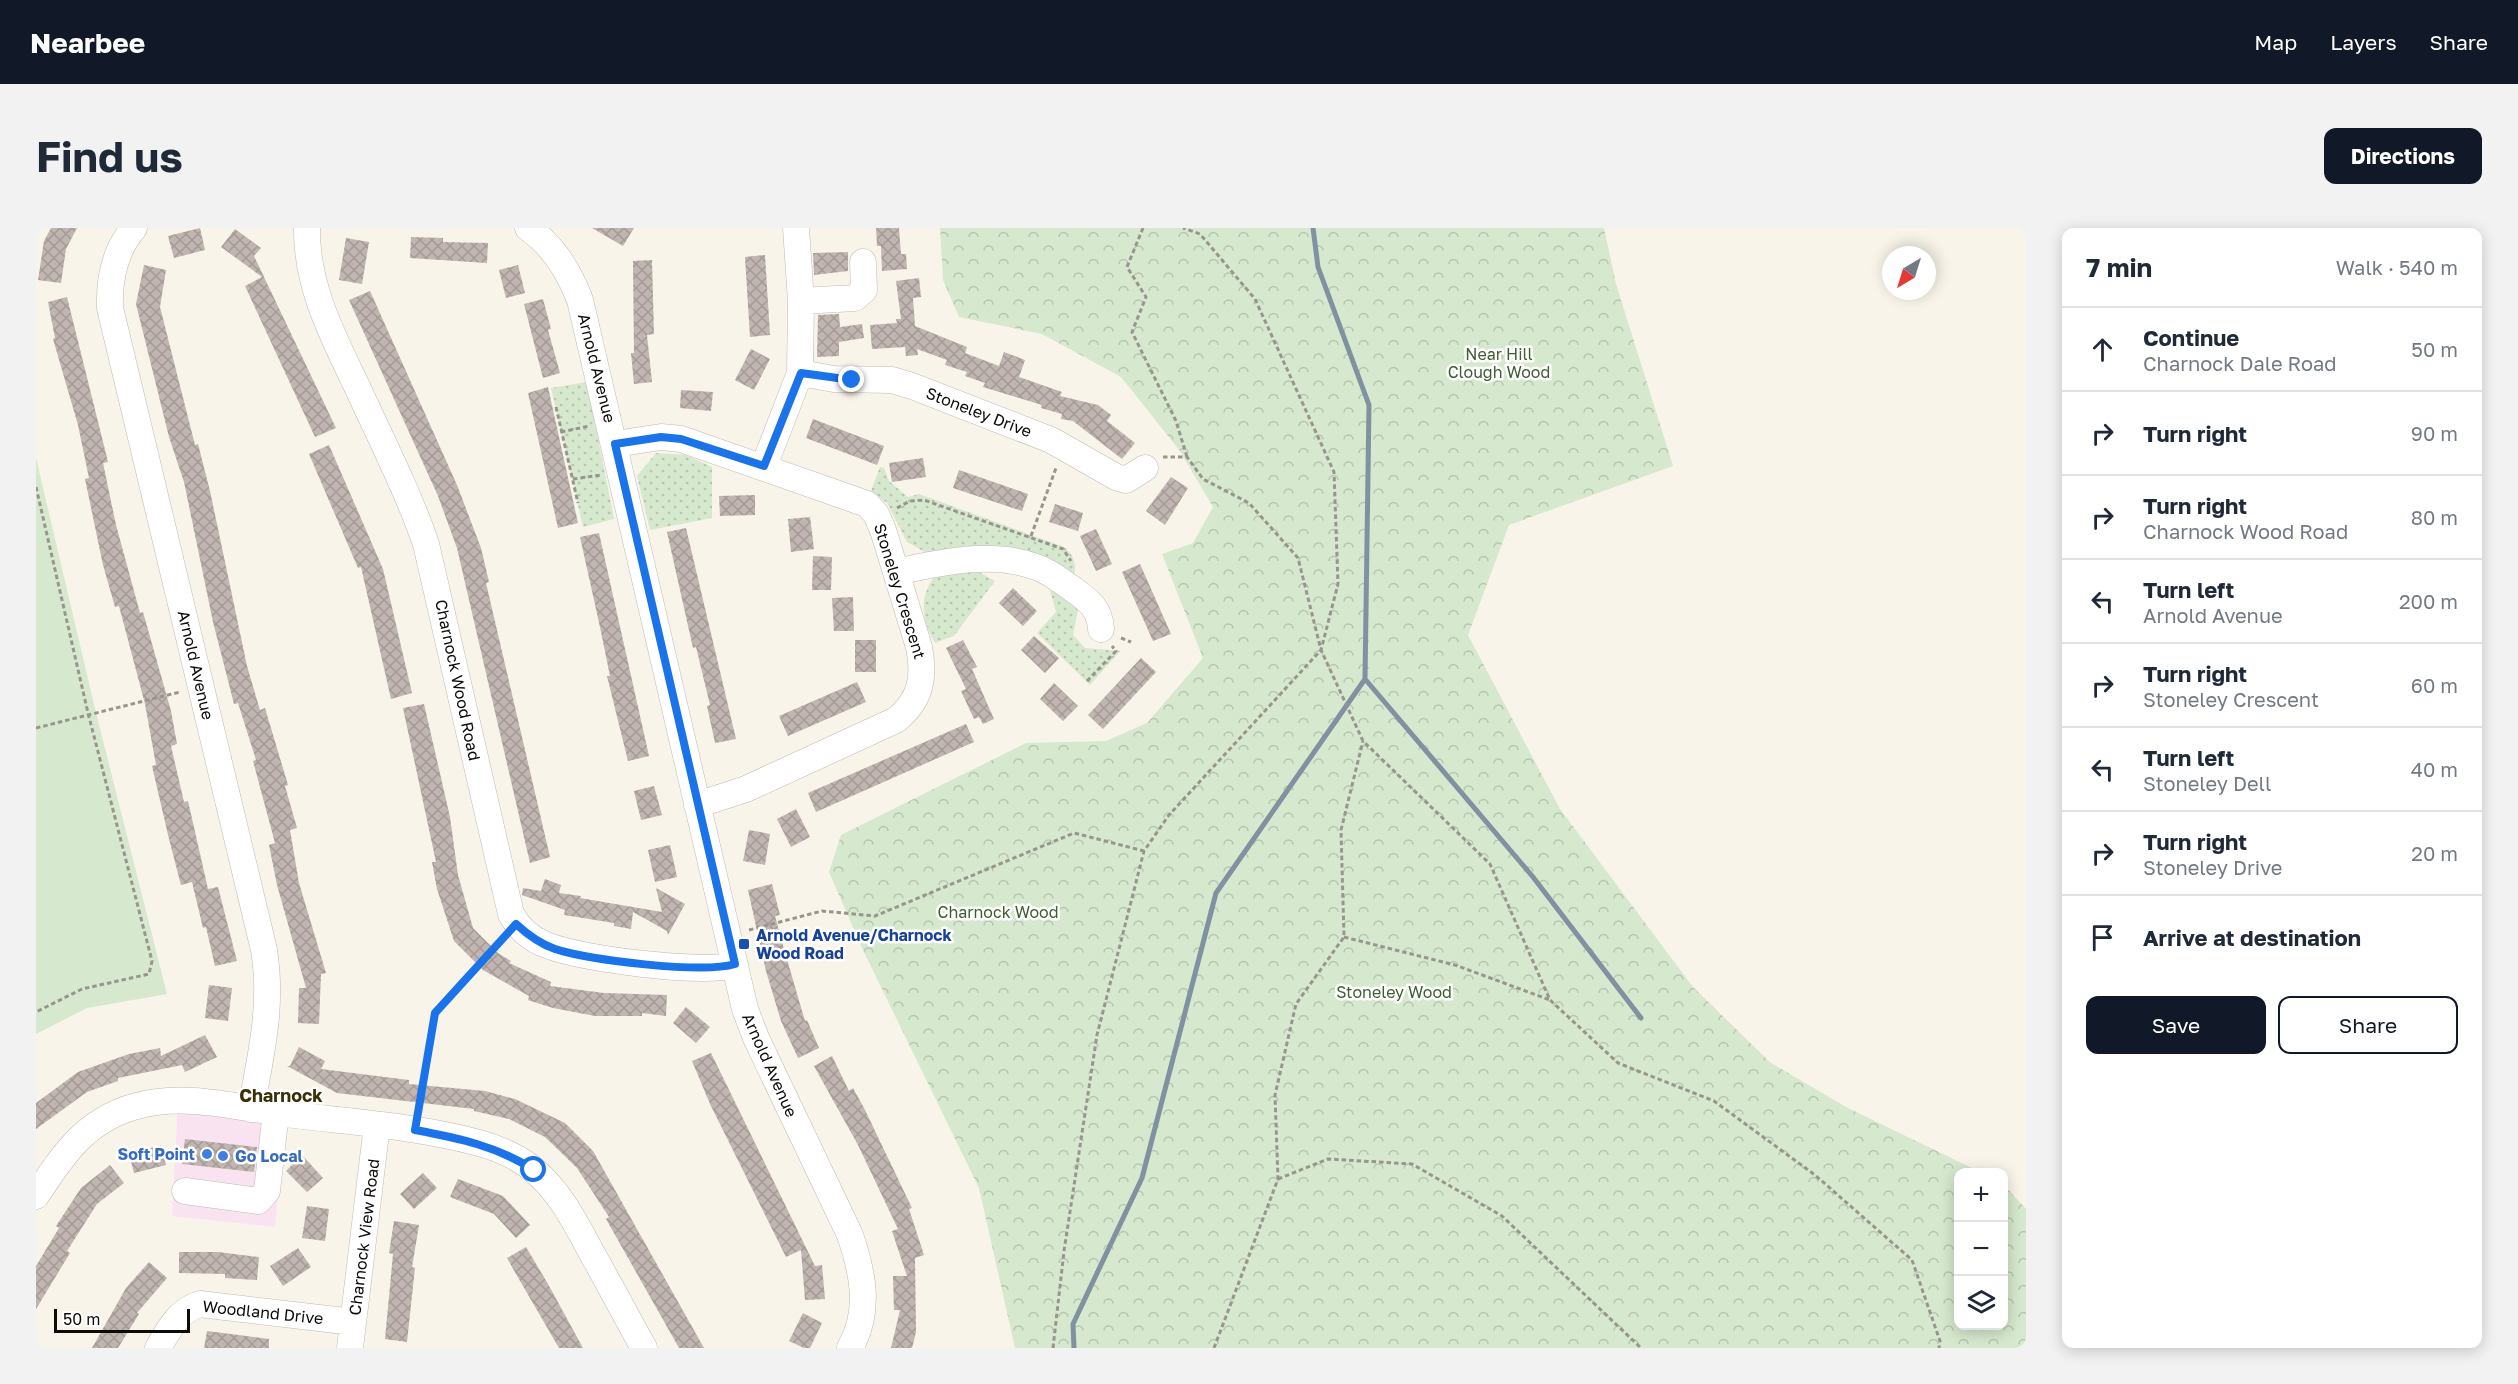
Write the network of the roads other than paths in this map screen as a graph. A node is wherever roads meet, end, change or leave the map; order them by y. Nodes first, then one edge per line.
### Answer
1 (134, 228) edge
2 (307, 228) edge
3 (528, 228) edge
4 (796, 228) edge
5 (863, 262) dead end
6 (801, 301) junction
7 (801, 373) junction
8 (615, 444) junction
9 (764, 466) junction
10 (1145, 468) road end
11 (896, 572) junction
12 (1101, 630) road end
13 (697, 805) junction
14 (735, 964) junction
15 (251, 1109) junction
16 (276, 1112) junction
17 (377, 1125) junction
18 (184, 1191) dead end
19 (36, 1196) edge
20 (353, 1322) junction
21 (158, 1348) edge
22 (350, 1348) edge
23 (644, 1348) edge
24 (850, 1348) edge

1 - 15 street, Arnold Avenue
2 - 14 street, Charnock Wood Road
3 - 8 street, Arnold Avenue
4 - 6 street
5 - 6 street
6 - 7 street
7 - 9 street
7 - 10 street, Stoneley Drive
8 - 9 street, Stoneley Crescent
8 - 13 street, Arnold Avenue
9 - 11 street, Stoneley Crescent
11 - 12 street
11 - 13 street, Stoneley Crescent
13 - 14 street, Arnold Avenue
14 - 24 street, Arnold Avenue
15 - 16 street
15 - 19 street
16 - 17 street
16 - 18 street
17 - 20 street, Charnock View Road
17 - 23 street
20 - 21 street, Woodland Drive
20 - 22 street, Charnock View Road

